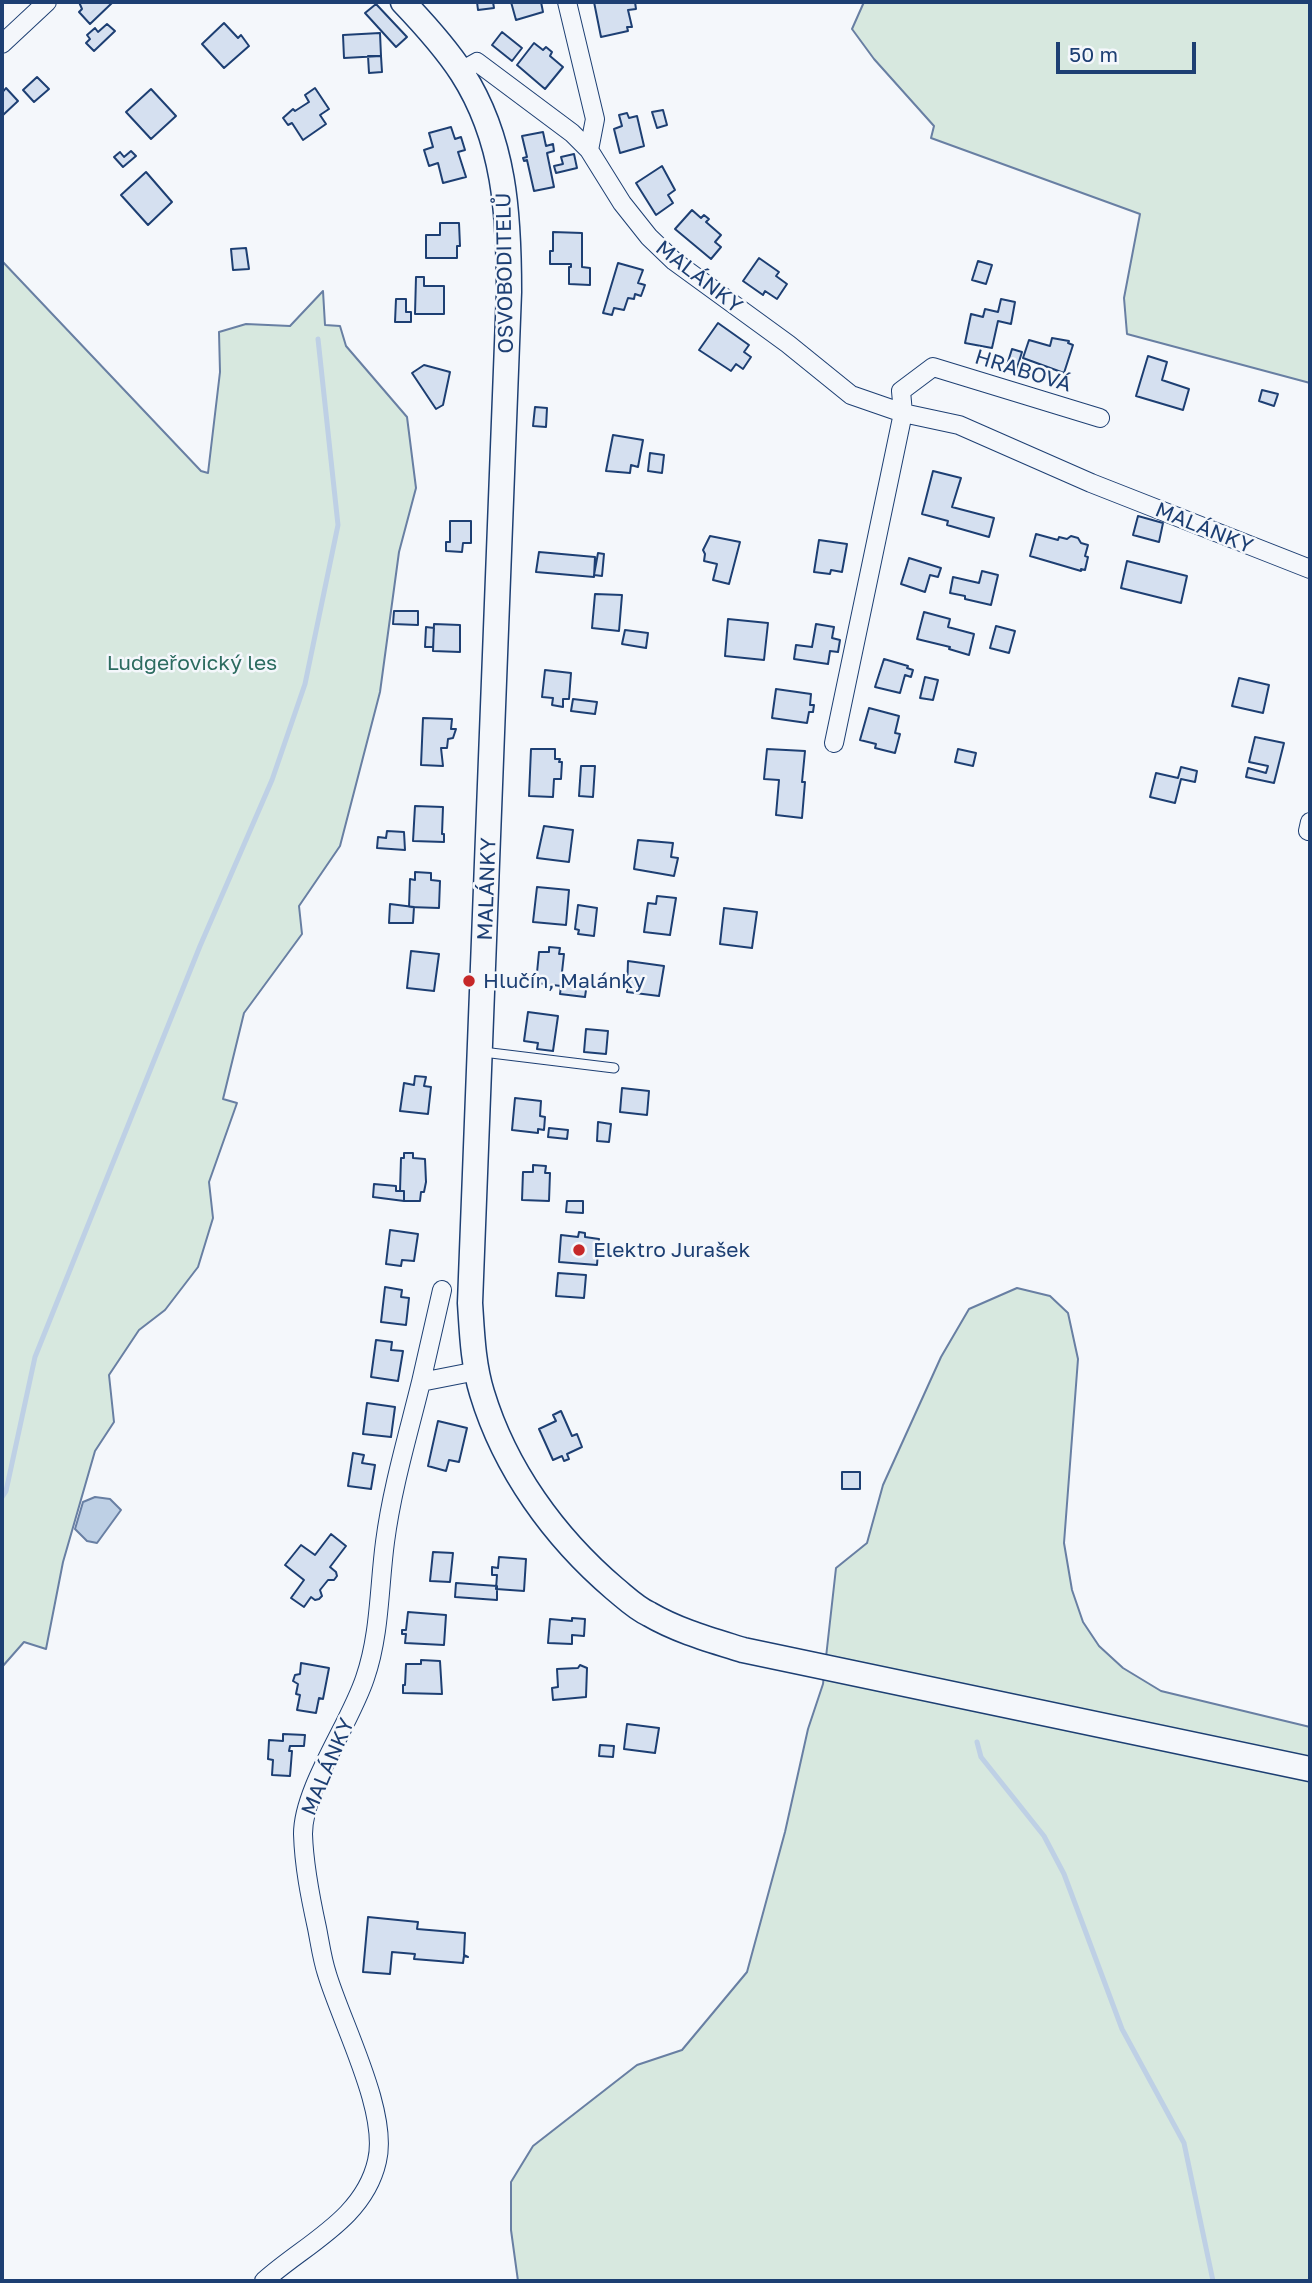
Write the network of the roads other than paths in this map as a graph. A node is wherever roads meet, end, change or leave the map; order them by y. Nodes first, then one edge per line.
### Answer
1 (47, 2) edge
2 (403, 2) edge
3 (567, 2) edge
4 (2, 44) edge
5 (461, 71) junction
6 (589, 150) junction
7 (902, 413) junction
8 (1100, 418) dead end
9 (500, 532) joint
10 (1310, 569) edge
11 (834, 743) dead end
12 (481, 1052) junction
13 (614, 1068) dead end
14 (442, 1290) dead end
15 (477, 1371) junction
16 (421, 1382) junction
17 (1310, 1769) edge
18 (264, 2281) edge

1 - 4 street
2 - 5 street, OSVOBODITELŮ
3 - 6 street
5 - 6 street, MALÁNKY
5 - 9 street, OSVOBODITELŮ
6 - 7 street, MALÁNKY
7 - 8 street, HRABOVÁ
7 - 10 street, MALÁNKY
7 - 11 street
9 - 12 street, MALÁNKY
12 - 13 lane
12 - 15 street, MALÁNKY
14 - 16 street, MALÁNKY
15 - 16 street
15 - 17 street, MALÁNKY
16 - 18 street, MALÁNKY

